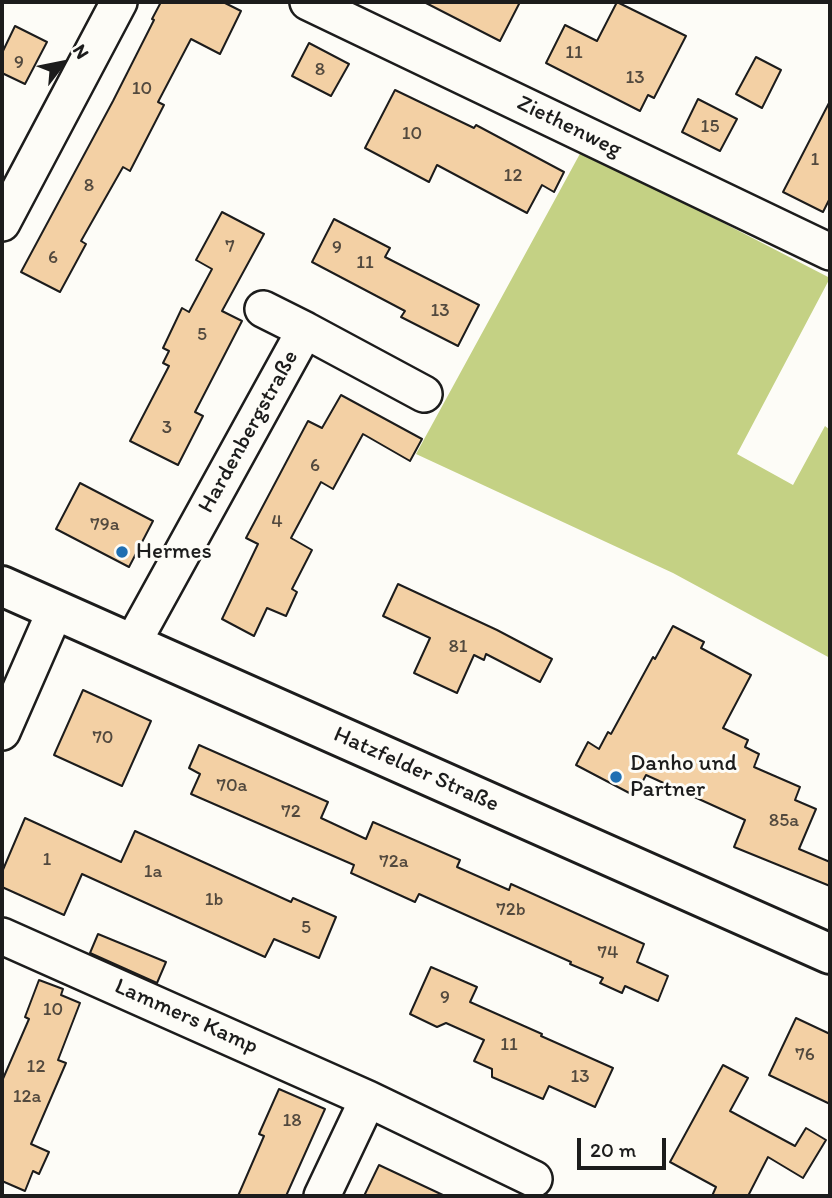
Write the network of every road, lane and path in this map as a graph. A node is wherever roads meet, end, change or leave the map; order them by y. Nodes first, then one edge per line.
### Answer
1 (119, 2) edge
2 (308, 2) edge
3 (2, 223) edge
4 (830, 252) edge
5 (263, 309) dead end
6 (305, 330) junction
7 (424, 394) dead end
8 (2, 586) edge
9 (55, 611) junction
10 (132, 644) junction
11 (2, 732) edge
12 (2, 938) edge
13 (830, 954) edge
14 (368, 1099) junction
15 (534, 1179) dead end
16 (322, 1196) edge

1 - 3 street
2 - 4 street, Ziethenweg
5 - 6 street, Hardenbergstraße
6 - 7 street, Hardenbergstraße
6 - 10 street, Hardenbergstraße
8 - 9 street, Hatzfelder Straße
9 - 10 street, Hatzfelder Straße
9 - 11 street
10 - 13 street, Hatzfelder Straße
12 - 14 street, Lammers Kamp
14 - 15 street, Lammers Kamp
14 - 16 street

